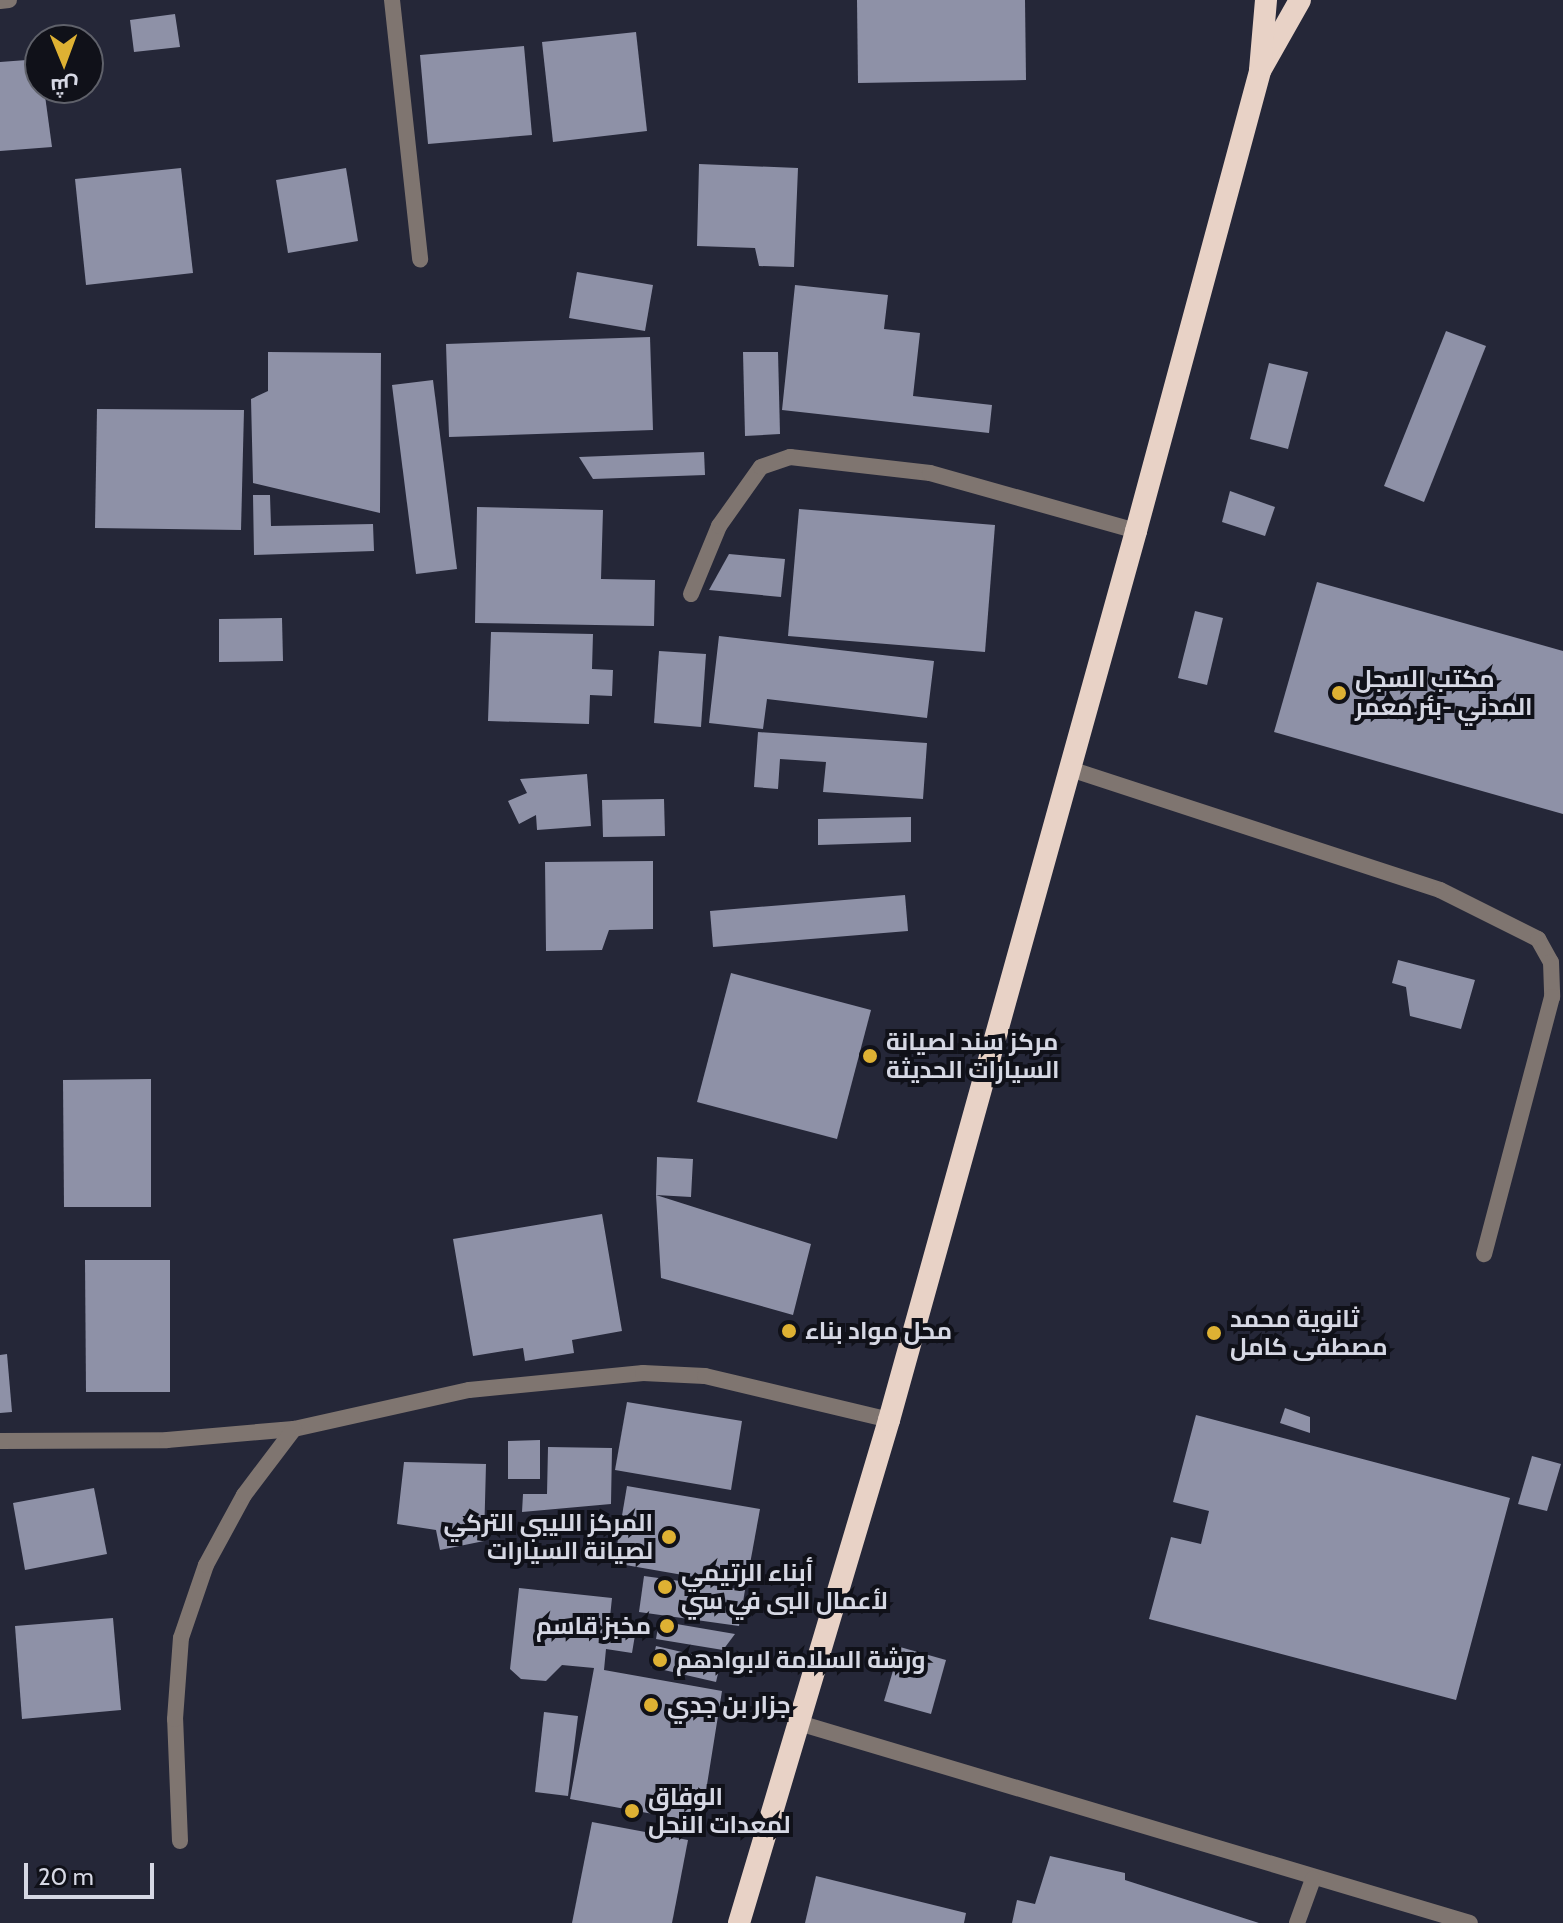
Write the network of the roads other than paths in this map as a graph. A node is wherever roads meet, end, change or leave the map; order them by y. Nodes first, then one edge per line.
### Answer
1 (9, 0) edge
2 (392, 0) edge
3 (1266, 0) edge
4 (1300, 0) edge
5 (0, 1) edge
6 (1260, 70) junction
7 (420, 259) dead end
8 (1136, 531) junction
9 (691, 594) dead end
10 (1070, 769) junction
11 (1484, 1254) dead end
12 (889, 1420) junction
13 (294, 1429) junction
14 (0, 1441) edge
15 (799, 1723) junction
16 (180, 1841) dead end
17 (1313, 1879) junction
18 (739, 1923) edge
19 (1297, 1923) edge
20 (1470, 1923) edge

1 - 5 street
2 - 7 street
3 - 6 highway
4 - 6 highway
6 - 8 highway
8 - 9 street
8 - 10 highway
10 - 11 street
10 - 12 highway
12 - 13 street
12 - 15 highway
13 - 14 street
13 - 16 street
15 - 17 street
15 - 18 highway
17 - 19 street
17 - 20 street

